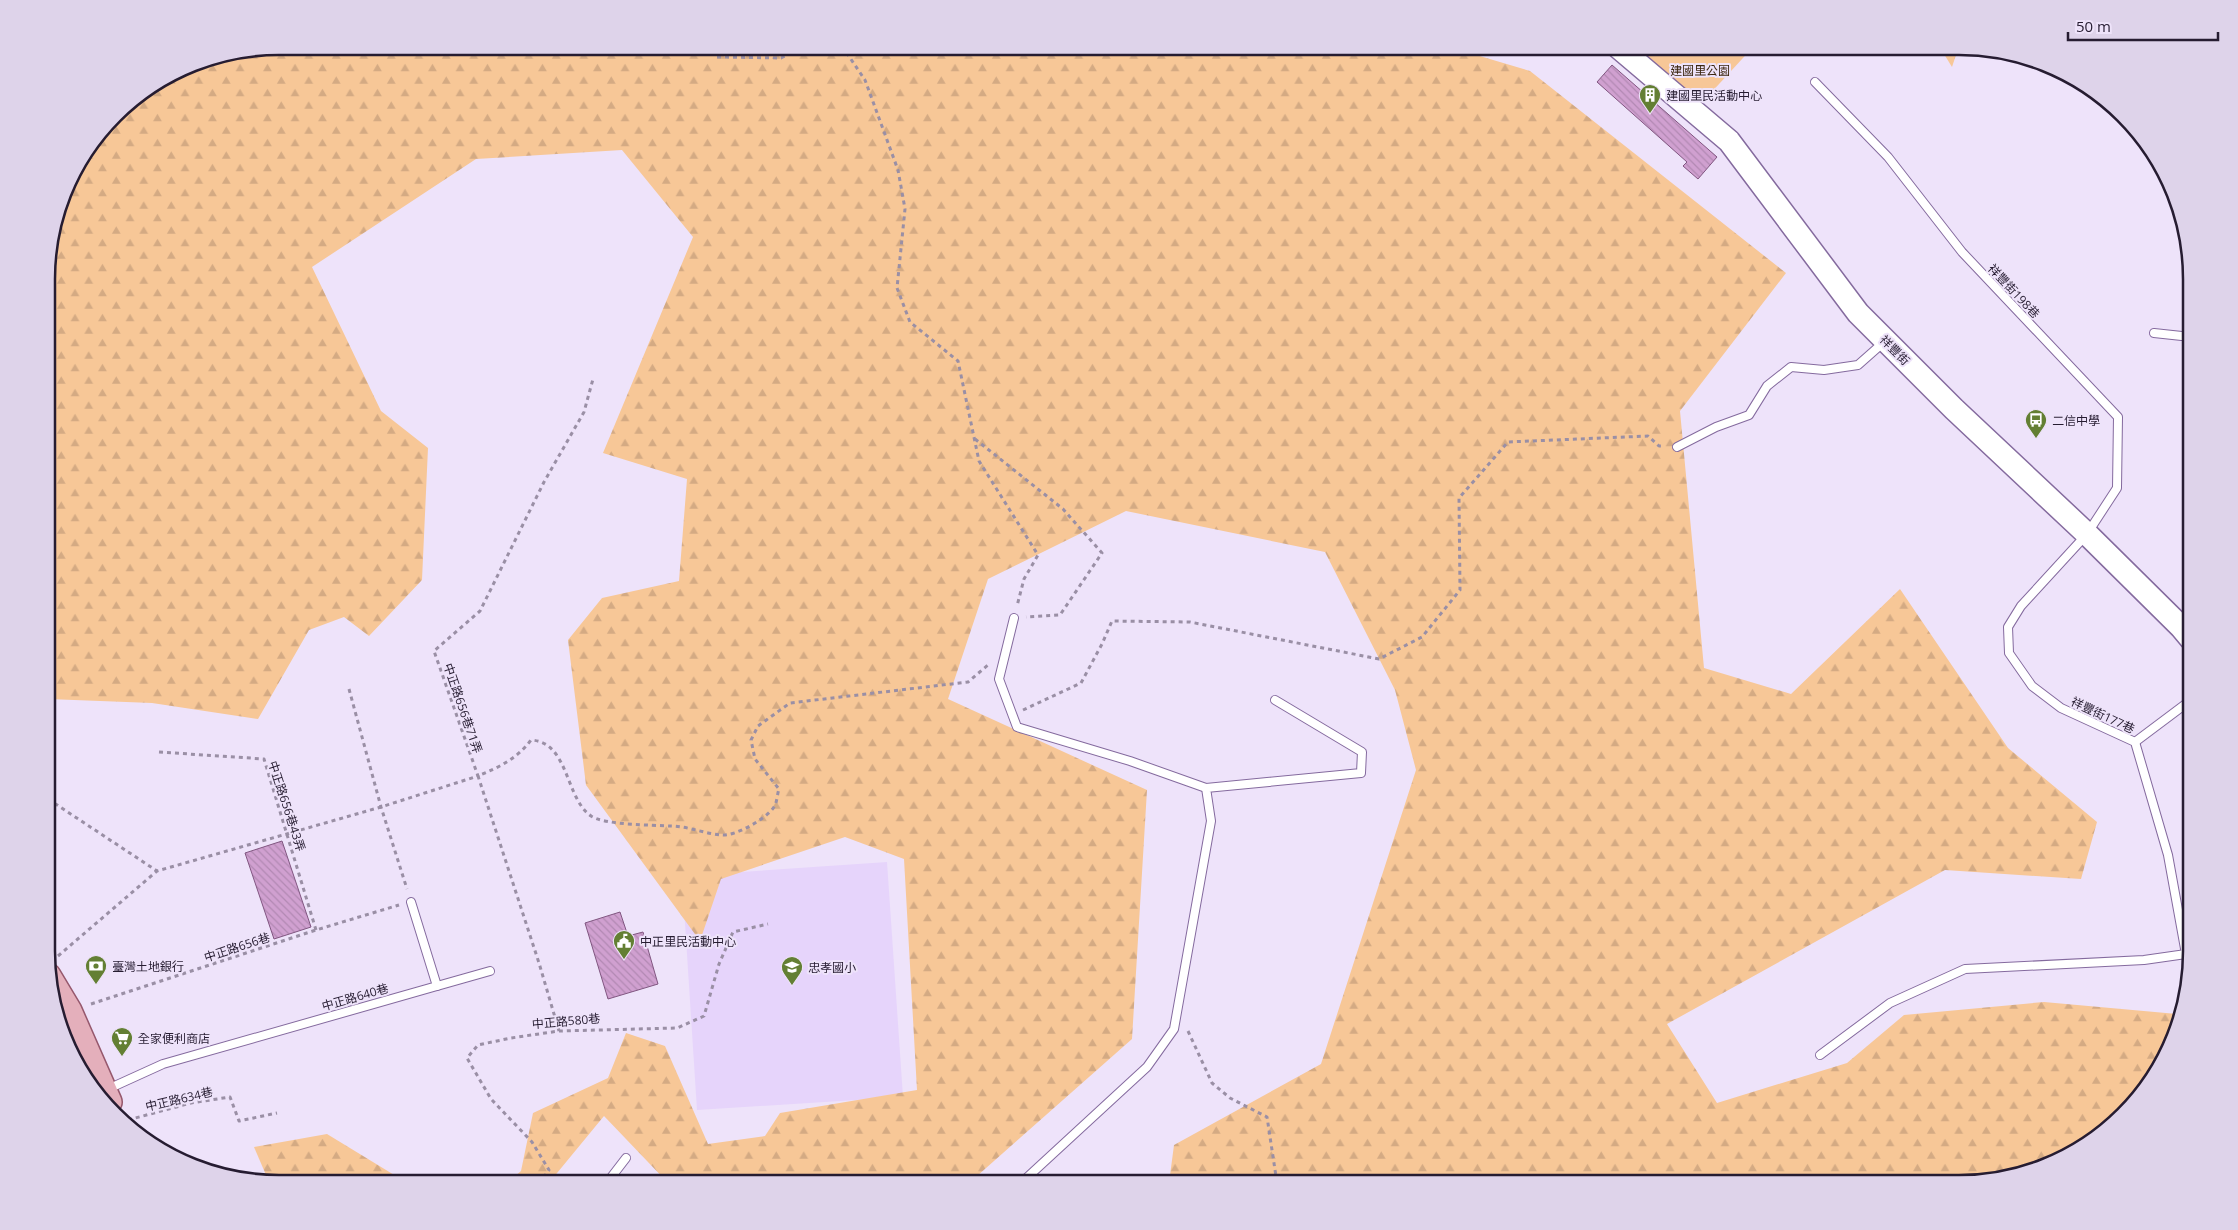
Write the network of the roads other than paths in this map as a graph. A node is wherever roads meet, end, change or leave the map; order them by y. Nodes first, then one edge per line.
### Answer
1 (1628, 55) edge
2 (1816, 82) dead end
3 (2154, 333) dead end
4 (2183, 336) edge
5 (1886, 340) junction
6 (1677, 447) road end
7 (2087, 534) junction
8 (1014, 618) road end
9 (2183, 630) edge
10 (1275, 700) dead end
11 (2183, 706) edge
12 (2135, 742) junction
13 (1206, 788) junction
14 (411, 902) road end
15 (2183, 926) edge
16 (2183, 956) edge
17 (490, 971) dead end
18 (57, 981) edge
19 (437, 986) junction
20 (79, 1048) edge
21 (1820, 1055) dead end
22 (98, 1083) edge
23 (108, 1096) edge
24 (626, 1158) dead end
25 (613, 1175) edge
26 (1030, 1175) edge

1 - 5 street, 祥豐街
2 - 7 lane, 祥豐街198巷
3 - 4 lane
5 - 6 lane
5 - 7 street, 祥豐街
7 - 9 street, 祥豐街
7 - 12 lane, 祥豐街177巷
8 - 13 lane
10 - 13 lane
11 - 12 lane
12 - 15 lane, 祥豐街177巷
13 - 26 lane
14 - 19 lane
16 - 21 lane
17 - 19 lane, 中正路640巷
18 - 20 main road
19 - 23 lane, 中正路640巷
20 - 22 main road
24 - 25 lane

